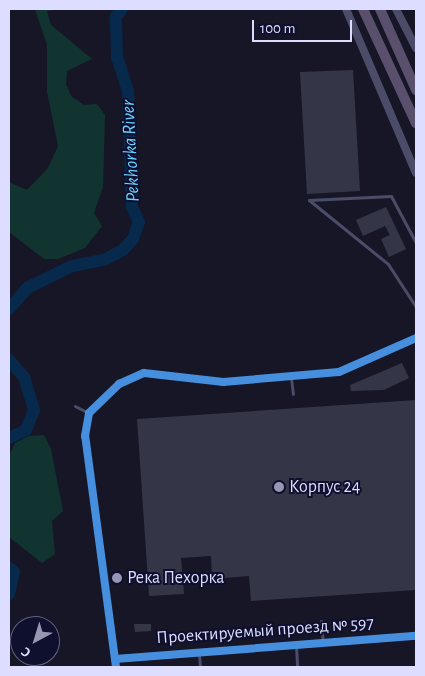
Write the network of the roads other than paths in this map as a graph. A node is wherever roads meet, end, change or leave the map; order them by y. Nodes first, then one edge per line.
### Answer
1 (346, 9) edge
2 (363, 9) edge
3 (380, 9) edge
4 (396, 9) edge
5 (416, 48) edge
6 (416, 90) edge
7 (416, 123) edge
8 (416, 174) edge
9 (416, 243) edge
10 (416, 306) edge
11 (416, 338) edge
12 (291, 378) junction
13 (292, 394) dead end
14 (75, 406) dead end
15 (89, 413) junction
16 (321, 621) dead end
17 (416, 636) edge
18 (323, 642) junction
19 (296, 644) junction
20 (199, 650) junction
21 (115, 659) junction
22 (116, 667) edge
23 (200, 667) edge
24 (296, 667) edge

1 - 8 street
2 - 7 highway
3 - 6 highway
4 - 5 street
9 - 10 lane
11 - 12 street
12 - 13 lane
12 - 15 street
14 - 15 lane
15 - 21 street
16 - 18 lane
17 - 18 street, Проектируемый проезд № 597
18 - 19 street, Проектируемый проезд № 597
19 - 20 street, Проектируемый проезд № 597
19 - 24 lane
20 - 21 street, Проектируемый проезд № 597
20 - 23 lane
21 - 22 street

